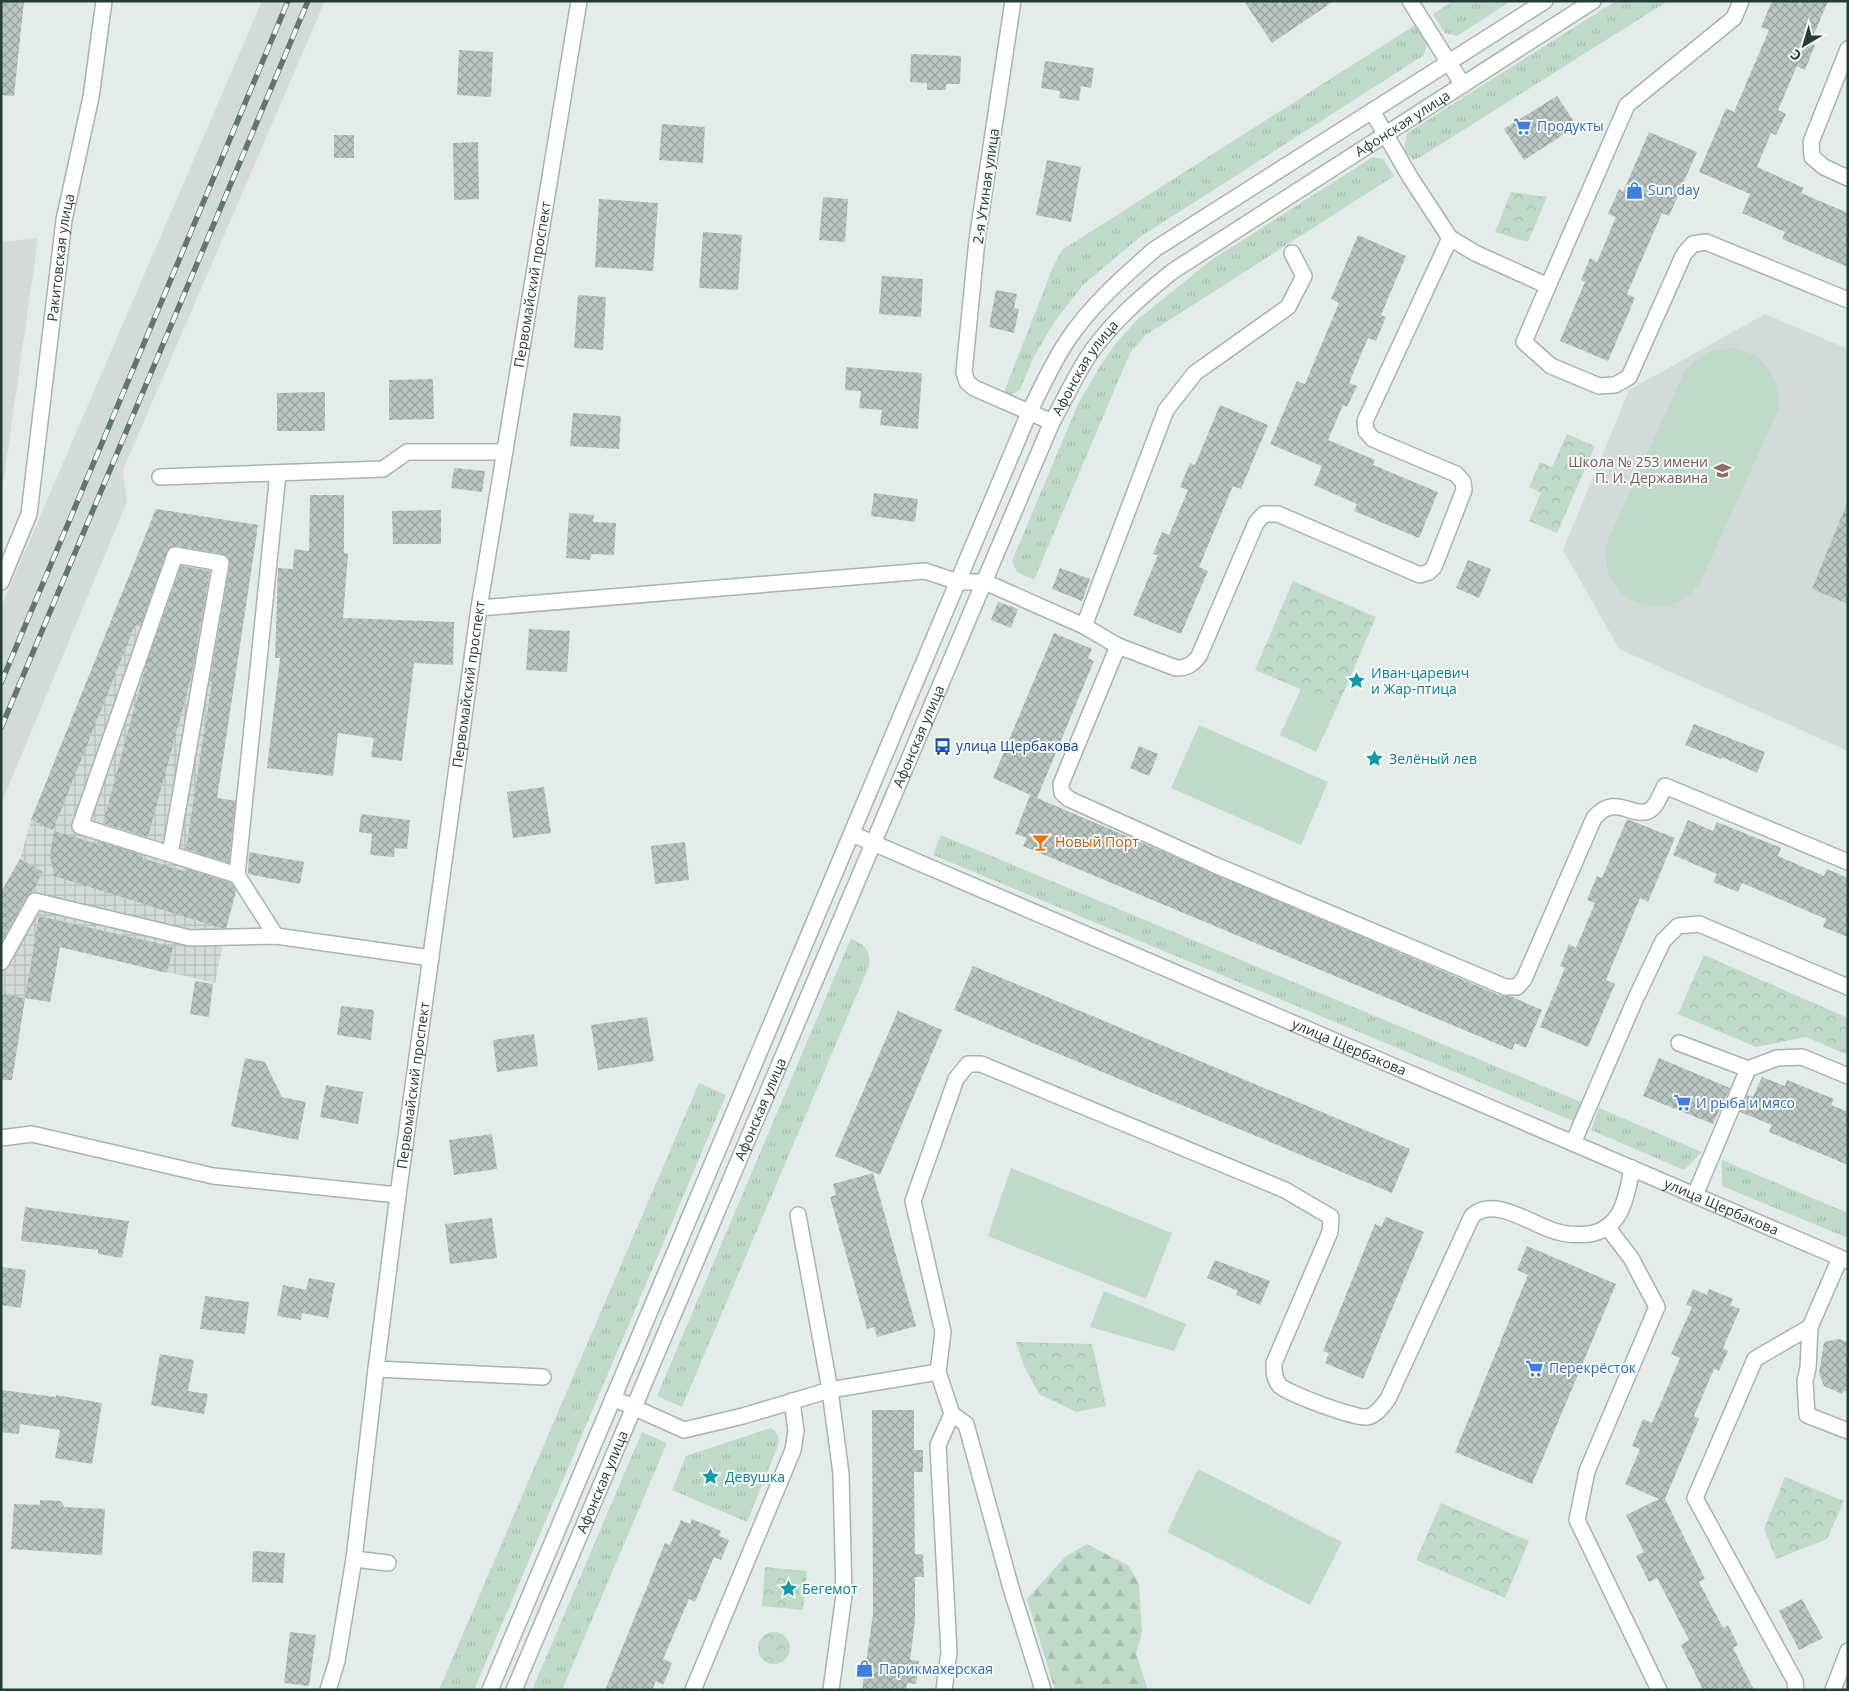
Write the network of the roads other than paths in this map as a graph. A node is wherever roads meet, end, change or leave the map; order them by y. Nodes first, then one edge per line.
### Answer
1 (104, 1) edge
2 (579, 1) edge
3 (1013, 1) edge
4 (1410, 1) edge
5 (1545, 1) edge
6 (1593, 1) edge
7 (1742, 1) edge
8 (1848, 49) edge
9 (1449, 62) junction
10 (1463, 85) junction
11 (1372, 111) junction
12 (1386, 134) junction
13 (1848, 178) edge
14 (1450, 238) junction
15 (1292, 253) dead end
16 (1548, 286) junction
17 (1848, 300) edge
18 (1029, 413) junction
19 (1052, 422) junction
20 (506, 452) junction
21 (278, 473) junction
22 (160, 477) dead end
23 (1, 582) edge
24 (958, 582) junction
25 (985, 582) junction
26 (479, 608) junction
27 (1084, 626) junction
28 (1118, 646) junction
29 (852, 834) junction
30 (874, 843) junction
31 (170, 854) junction
32 (1848, 862) edge
33 (237, 875) junction
34 (276, 936) junction
35 (431, 958) junction
36 (1, 962) edge
37 (1848, 987) edge
38 (1679, 1043) dead end
39 (1748, 1069) junction
40 (1848, 1076) edge
41 (1, 1138) edge
42 (1573, 1143) junction
43 (1632, 1168) junction
44 (398, 1194) junction
45 (1695, 1195) junction
46 (798, 1215) dead end
47 (1608, 1228) junction
48 (1844, 1259) edge
49 (1810, 1327) junction
50 (376, 1369) junction
51 (938, 1372) junction
52 (543, 1376) dead end
53 (830, 1390) junction
54 (613, 1398) junction
55 (792, 1401) junction
56 (634, 1408) junction
57 (952, 1414) junction
58 (1848, 1431) edge
59 (354, 1559) junction
60 (388, 1563) dead end
61 (1848, 1651) edge
62 (1843, 1677) edge
63 (1042, 1689) edge
64 (328, 1690) edge
65 (490, 1690) edge
66 (514, 1690) edge
67 (693, 1690) edge
68 (830, 1690) edge
69 (944, 1690) edge
70 (1659, 1690) edge
71 (1796, 1690) edge
72 (1833, 1690) edge

1 - 23 street, Ракитовская улица
2 - 20 street, Первомайский проспект
3 - 18 street, 2-я Утиная улица
4 - 9 street
5 - 9 street, Афонская улица
6 - 10 street, Афонская улица
7 - 16 street
8 - 13 street
9 - 10 street
9 - 11 street, Афонская улица
10 - 12 street, Афонская улица
11 - 12 street
11 - 18 street, Афонская улица
12 - 14 street
12 - 19 street, Афонская улица
14 - 16 street
14 - 28 street
15 - 27 street
16 - 17 street
18 - 19 street
18 - 24 street, Афонская улица
19 - 25 street, Афонская улица
20 - 21 street
20 - 26 street, Первомайский проспект
21 - 22 street
21 - 33 street
24 - 25 street
24 - 26 street
24 - 29 street, Афонская улица
25 - 27 street
25 - 30 street, Афонская улица
26 - 35 street, Первомайский проспект
27 - 28 street
28 - 32 street
29 - 30 street, улица Щербакова
29 - 54 street, Афонская улица
30 - 42 street, улица Щербакова
30 - 56 street, Афонская улица
31 - 31 street
31 - 33 street
33 - 34 street
34 - 35 street
34 - 36 street
35 - 44 street, Первомайский проспект
37 - 42 street
38 - 39 street
39 - 40 street
39 - 45 street
41 - 44 street
42 - 43 street, улица Щербакова
43 - 45 street, улица Щербакова
43 - 47 street
44 - 50 street, Первомайский проспект
45 - 48 street, улица Щербакова
46 - 53 street
47 - 51 street
47 - 70 street
48 - 49 street
49 - 58 street
49 - 71 street
50 - 52 street
50 - 59 street, Первомайский проспект
51 - 53 street
51 - 57 street
53 - 55 street
53 - 68 street
54 - 56 street
54 - 65 street, Афонская улица
55 - 56 street
55 - 67 street
56 - 66 street, Афонская улица
57 - 63 street
57 - 69 street
59 - 60 street
59 - 64 street, Первомайский проспект
61 - 62 street
62 - 72 street

